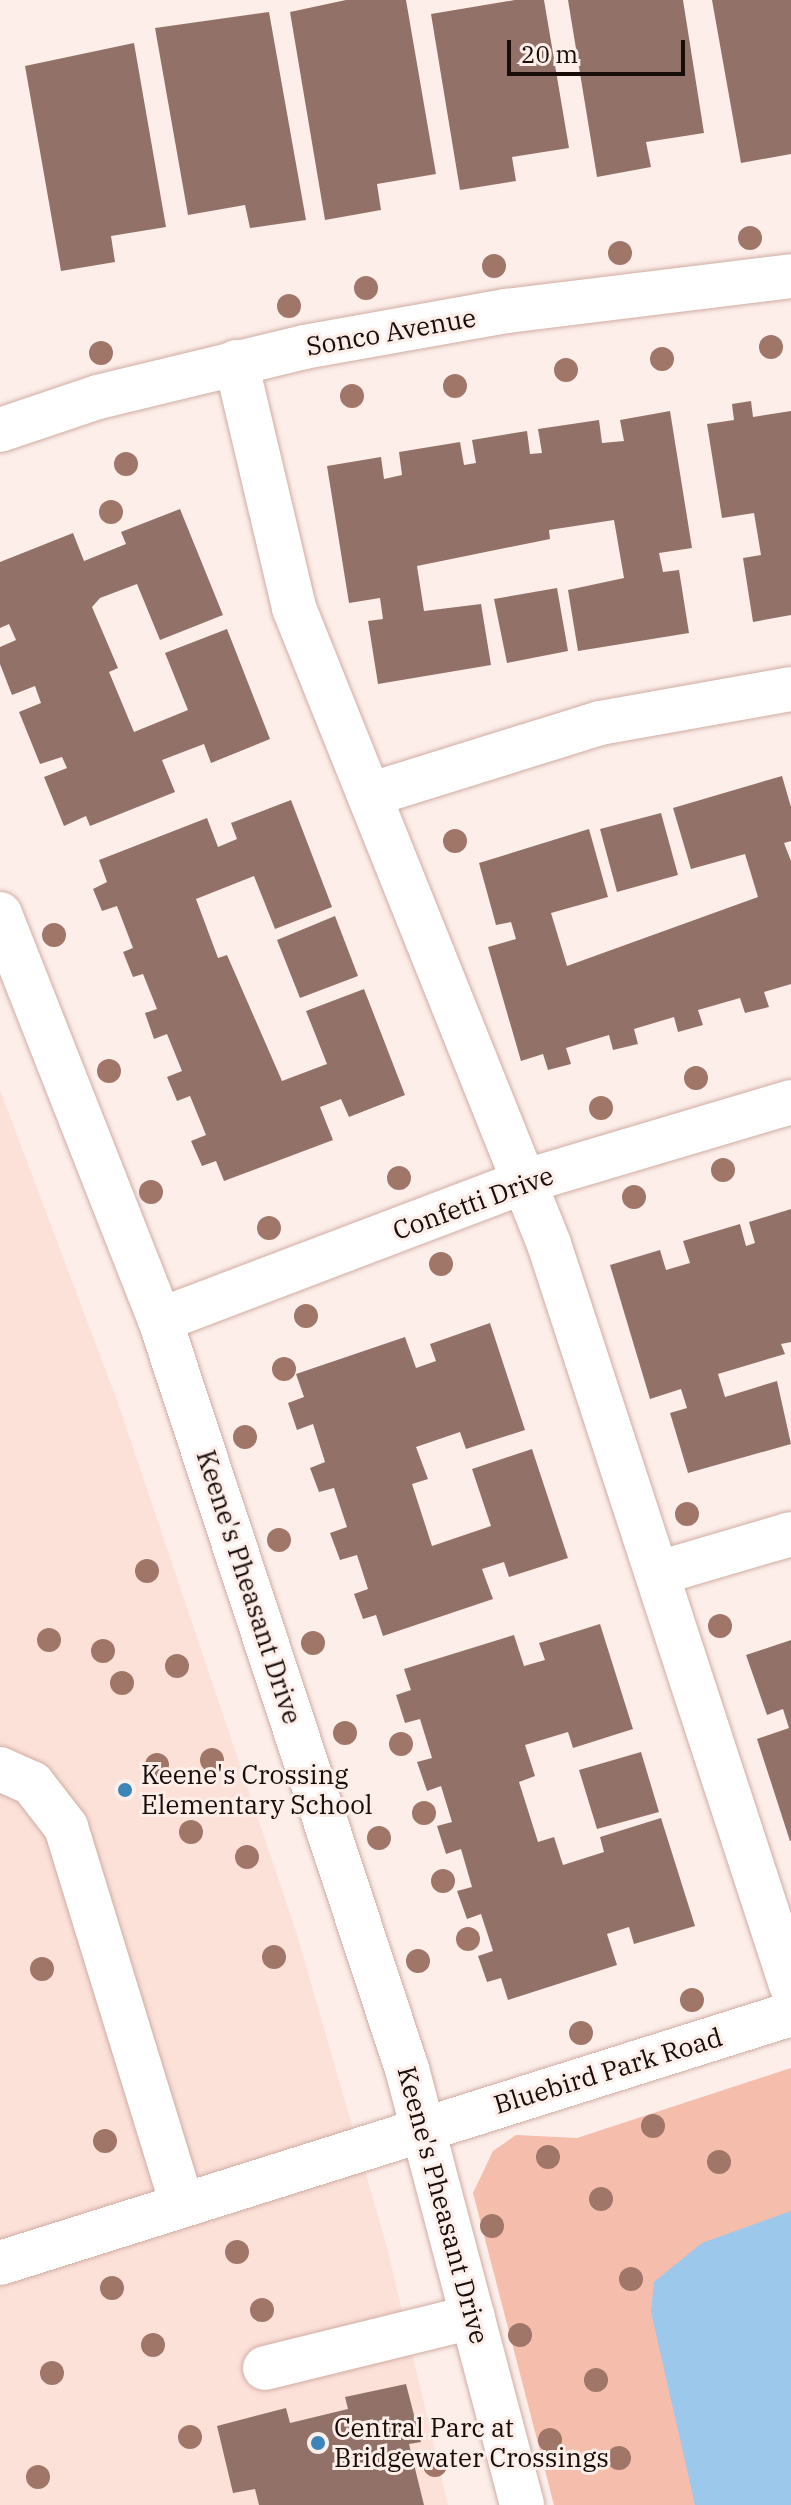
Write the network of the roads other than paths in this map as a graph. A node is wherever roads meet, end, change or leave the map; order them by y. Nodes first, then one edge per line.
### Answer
1 (791, 276) edge
2 (236, 362) junction
3 (0, 430) edge
4 (791, 689) edge
5 (369, 795) junction
6 (0, 914) edge
7 (791, 1102) edge
8 (526, 1181) junction
9 (160, 1320) junction
10 (791, 1534) edge
11 (662, 1572) junction
12 (0, 1769) edge
13 (791, 1985) edge
14 (791, 2014) edge
15 (425, 2127) junction
16 (182, 2204) junction
17 (0, 2263) edge
18 (473, 2317) junction
19 (265, 2368) dead end
20 (522, 2505) edge

1 - 2 street, Sonco Avenue
2 - 3 street, Sonco Avenue
2 - 5 street
4 - 5 street
5 - 8 street
6 - 9 street, Keene's Pheasant Drive
7 - 8 street, Confetti Drive
8 - 9 street, Confetti Drive
8 - 11 street
9 - 15 street, Keene's Pheasant Drive
10 - 11 street
11 - 13 street
12 - 16 street
14 - 15 street, Bluebird Park Road
15 - 16 street, Bluebird Park Road
15 - 18 street, Keene's Pheasant Drive
16 - 17 street, Bluebird Park Road
18 - 19 street
18 - 20 street, Keene's Pheasant Drive

